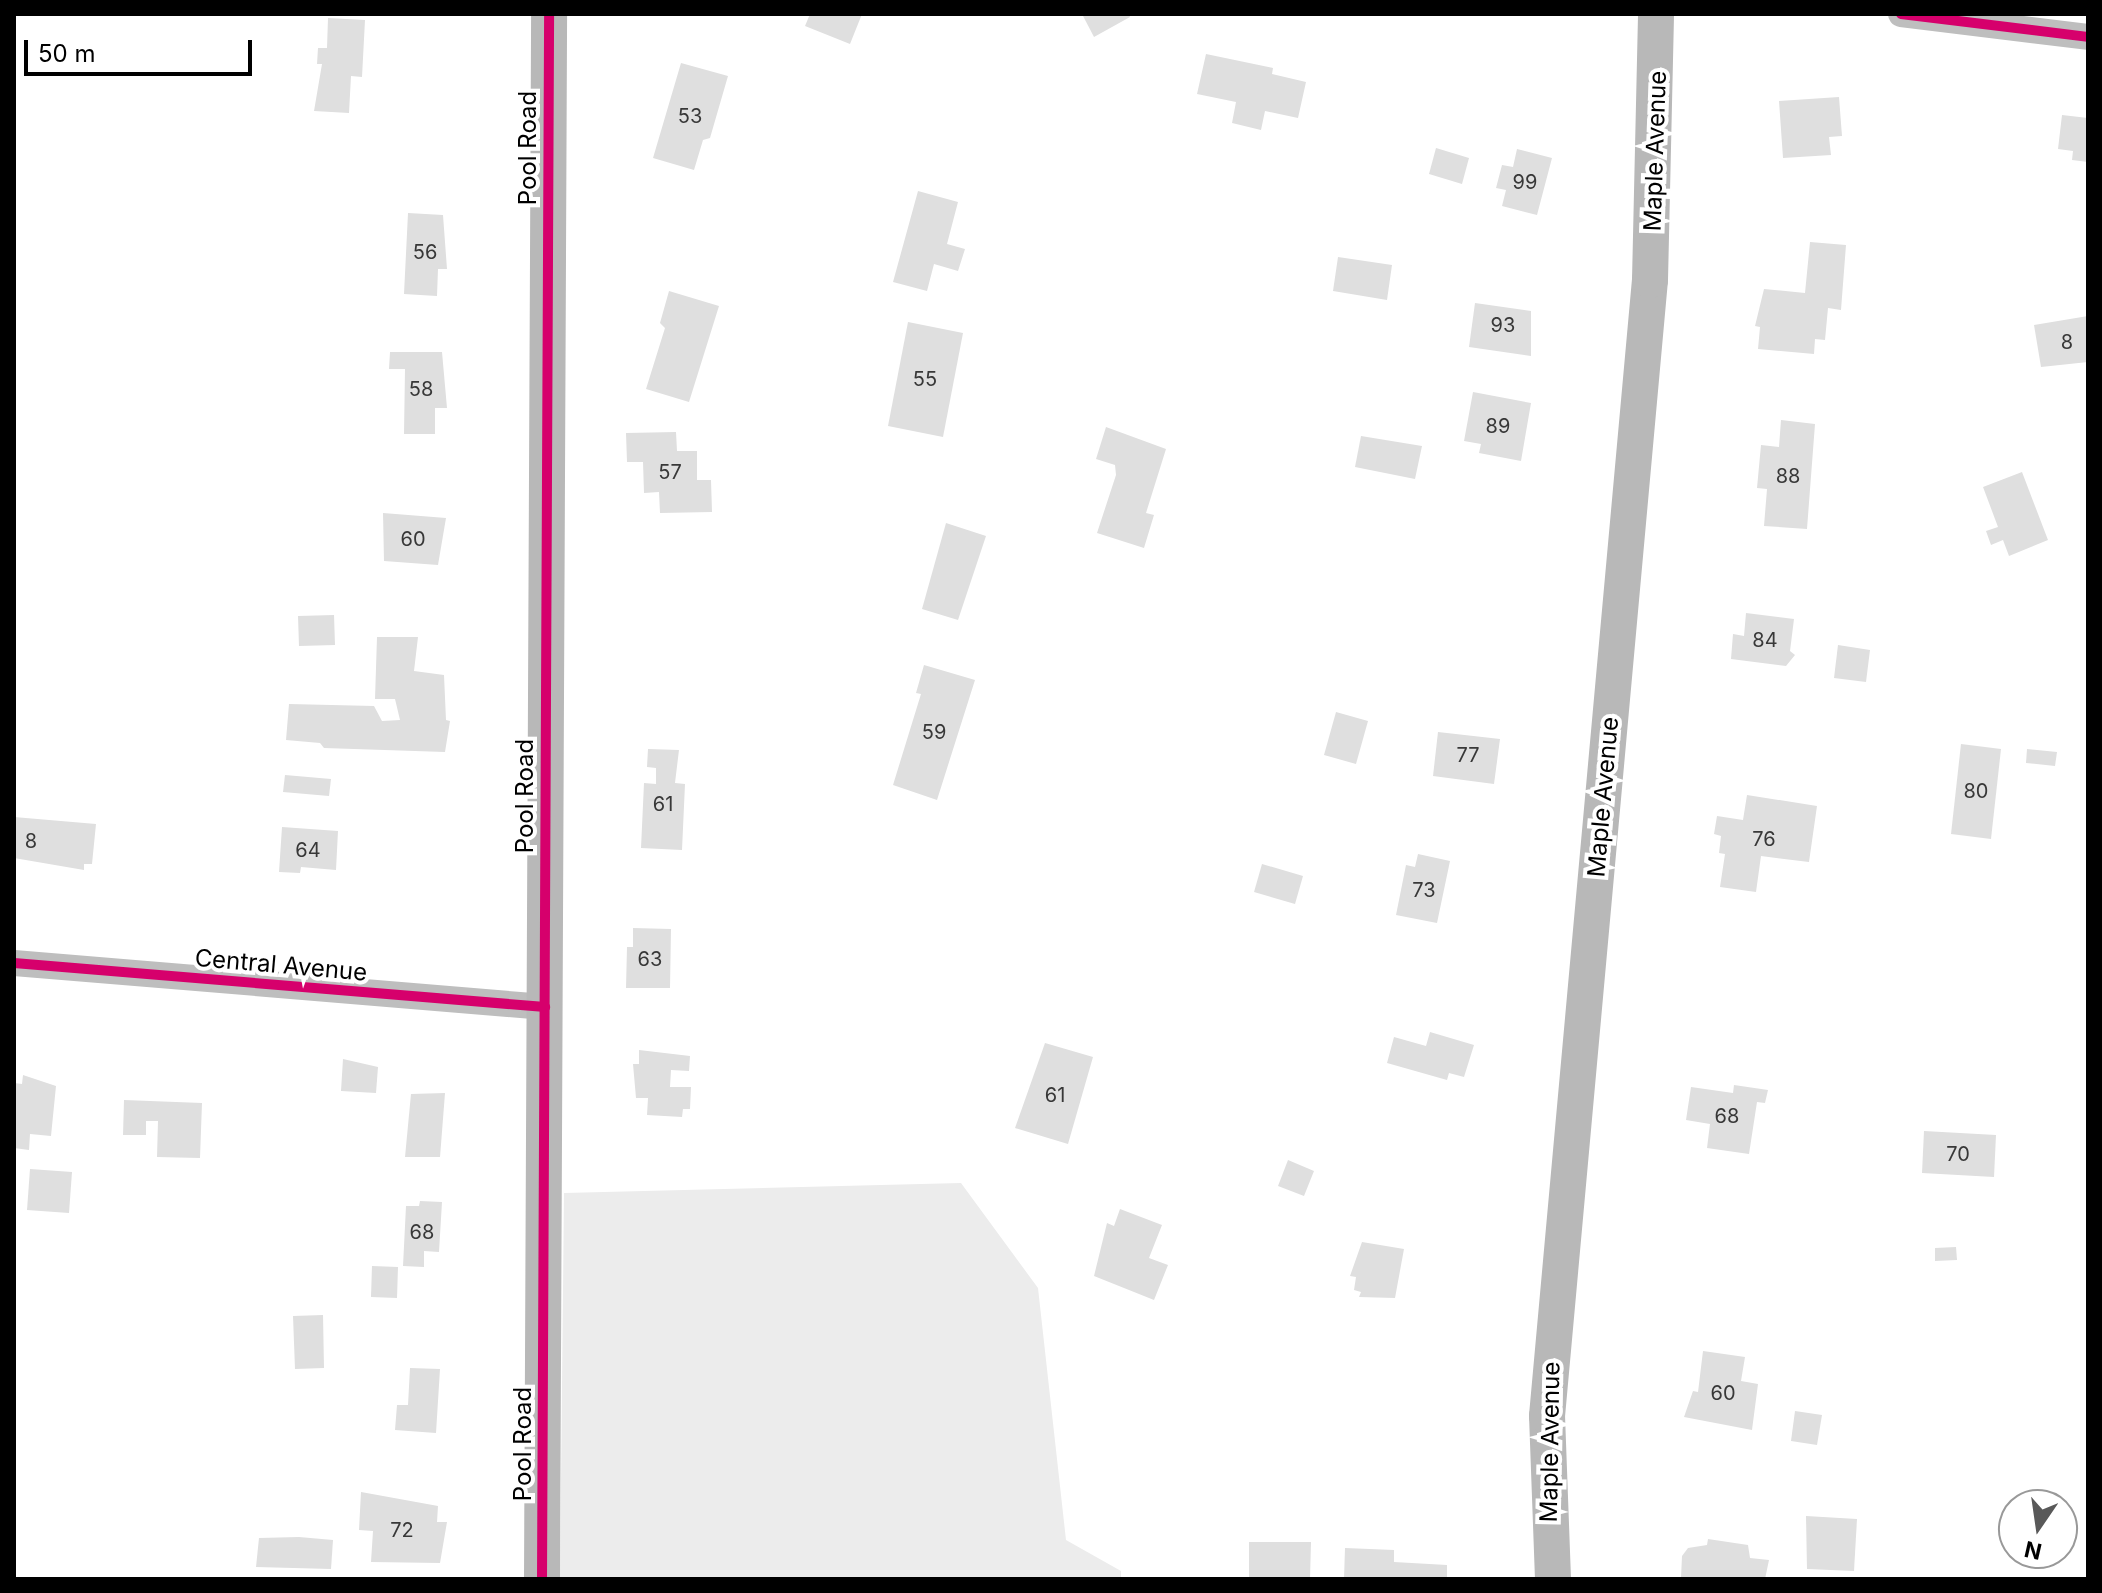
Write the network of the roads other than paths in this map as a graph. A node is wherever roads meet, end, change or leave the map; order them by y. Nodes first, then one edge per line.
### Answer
1 (549, 14) edge
2 (1656, 14) edge
3 (1901, 14) edge
4 (2088, 37) edge
5 (14, 963) edge
6 (545, 1007) junction
7 (542, 1579) edge
8 (1553, 1579) edge

1 - 6 main road, Pool Road
2 - 8 main road, Maple Avenue
3 - 4 street
5 - 6 street, Central Avenue
6 - 7 main road, Pool Road

